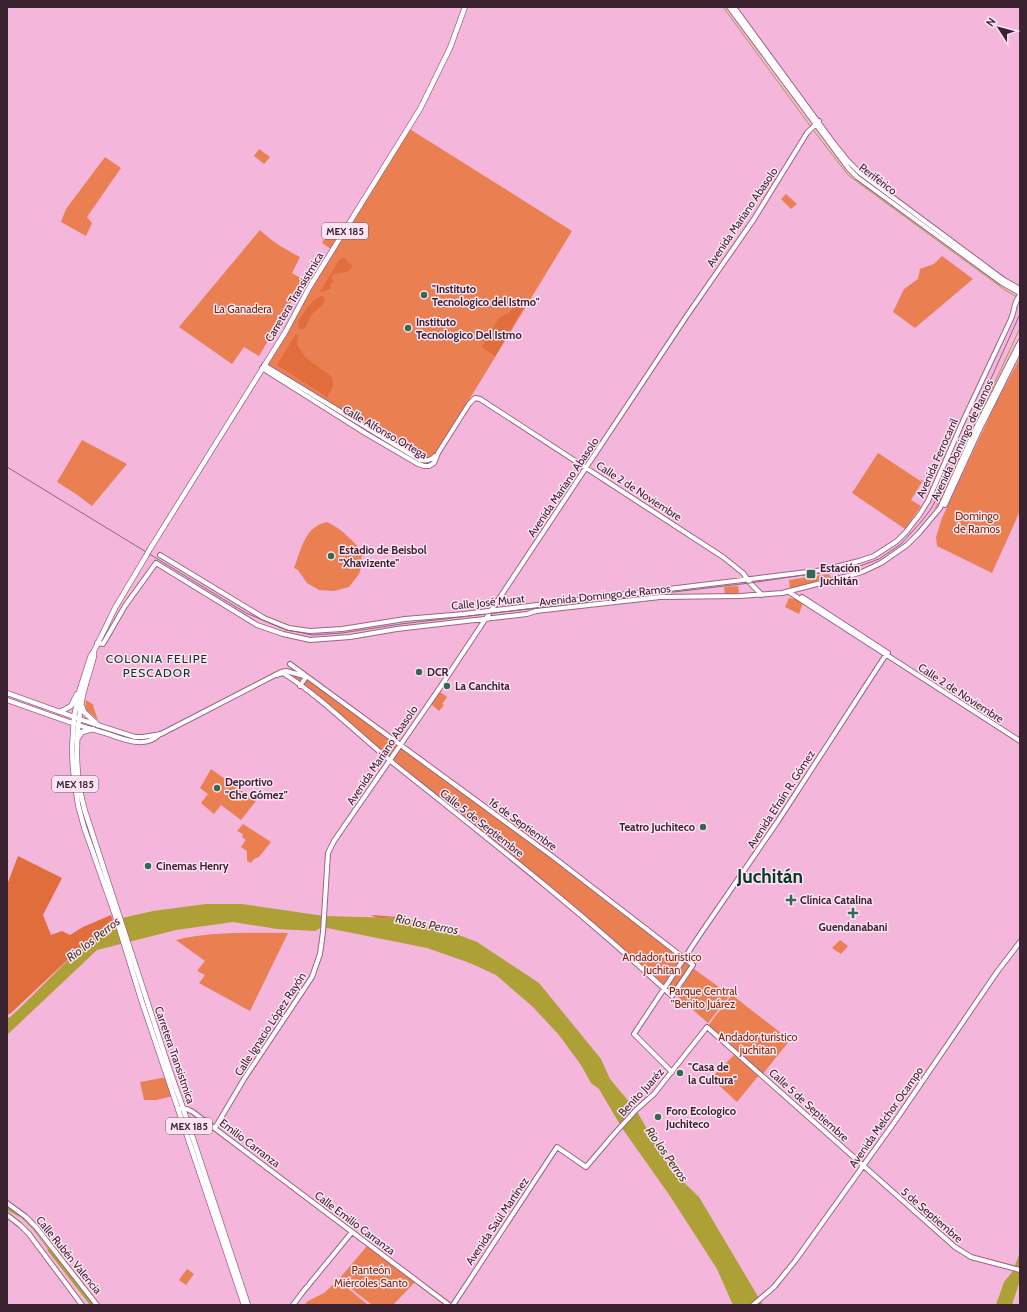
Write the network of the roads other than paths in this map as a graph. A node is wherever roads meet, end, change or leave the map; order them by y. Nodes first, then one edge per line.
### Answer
1 (465, 7) edge
2 (730, 7) edge
3 (734, 7) edge
4 (815, 125) junction
5 (1020, 289) edge
6 (1020, 294) edge
7 (1020, 342) edge
8 (1020, 349) edge
9 (263, 366) junction
10 (1008, 368) junction
11 (475, 398) joint
12 (587, 468) junction
13 (160, 555) dead end
14 (859, 561) joint
15 (748, 580) junction
16 (800, 589) junction
17 (791, 591) junction
18 (762, 595) junction
19 (799, 596) junction
20 (491, 610) junction
21 (485, 619) junction
22 (98, 643) junction
23 (94, 651) junction
24 (887, 654) junction
25 (290, 664) dead end
26 (276, 675) junction
27 (306, 676) junction
28 (300, 686) junction
29 (80, 689) junction
30 (7, 693) edge
31 (7, 700) edge
32 (82, 705) junction
33 (60, 712) junction
34 (77, 718) junction
35 (59, 719) junction
36 (76, 724) junction
37 (98, 725) junction
38 (93, 729) junction
39 (161, 734) junction
40 (75, 738) junction
41 (1020, 742) edge
42 (400, 744) junction
43 (389, 760) junction
44 (328, 853) joint
45 (1020, 942) edge
46 (685, 958) junction
47 (663, 988) junction
48 (672, 996) joint
49 (707, 1027) joint
50 (672, 1072) junction
51 (181, 1109) junction
52 (215, 1128) junction
53 (557, 1147) joint
54 (863, 1166) junction
55 (289, 1184) joint
56 (7, 1202) edge
57 (7, 1215) edge
58 (352, 1232) junction
59 (1020, 1270) edge
60 (82, 1305) edge
61 (97, 1305) edge
62 (244, 1305) edge
63 (248, 1305) edge
64 (293, 1305) edge
65 (449, 1305) edge
66 (453, 1305) edge
67 (753, 1305) edge

1 - 9 main road, Carretera Transistmica / MEX 185
2 - 4 street, Periférico
3 - 4 street, Periférico
4 - 5 street, Periférico
4 - 6 street, Periférico
4 - 12 street, Avenida Mariano Abasolo
6 - 14 street, Avenida Ferrocarril
7 - 10 street, Avenida Domingo de Ramos
8 - 10 street, Avenida Domingo de Ramos
9 - 11 street, Calle Alfonso Ortega
9 - 22 main road, Carretera Transistmica / MEX 185, bridge
10 - 16 street, Avenida Domingo de Ramos
11 - 12 street, Calle 2 de Noviembre
12 - 15 street, Calle 2 de Noviembre
12 - 20 street, Avenida Mariano Abasolo
13 - 20 street, Calle José Murat
14 - 15 street, Calle José Murat
15 - 18 street, Calle 2 de Noviembre
15 - 20 street, Calle José Murat
16 - 17 street, Avenida Domingo de Ramos
16 - 19 street
17 - 18 street, Avenida Domingo de Ramos
17 - 19 street, Calle 2 de Noviembre
18 - 21 street, Avenida Domingo de Ramos
19 - 24 street, Calle 2 de Noviembre
20 - 21 street, Avenida Mariano Abasolo
21 - 22 street, Avenida Domingo de Ramos
21 - 42 street, Avenida Mariano Abasolo
22 - 23 main road, MEX 185
23 - 29 main road, MEX 185
23 - 32 main road, MEX 185
24 - 41 street, Calle 2 de Noviembre
24 - 46 street, Avenida Efraín R. Gómez
25 - 27 street, 16 de Septiembre
26 - 27 street
26 - 28 street, Calle 5 de Septiembre
26 - 39 street
27 - 28 street
27 - 42 street, 16 de Septiembre
28 - 43 street, Calle 5 de Septiembre
29 - 33 main road
29 - 34 main road, MEX 185
30 - 33 main road
31 - 35 main road
32 - 34 main road, MEX 185
32 - 37 main road
33 - 34 main road
34 - 36 main road, MEX 185
34 - 37 street
35 - 36 main road
35 - 40 main road
36 - 38 street
36 - 40 main road, MEX 185
37 - 39 street
38 - 39 street
38 - 40 main road
40 - 51 main road, Carretera Transistmica / MEX 185
42 - 43 street, Avenida Mariano Abasolo
42 - 46 street, 16 de Septiembre
43 - 44 street, Avenida Mariano Abasolo
43 - 47 street, Calle 5 de Septiembre
44 - 52 street, Calle Ignacio López Rayón
45 - 54 street, Avenida Melchor Ocampo
46 - 47 street, Avenida Efraín R. Gómez
46 - 48 street, 16 de Septiembre
47 - 48 street, Calle 5 de Septiembre
47 - 50 street, Avenida Efraín R. Gómez
49 - 50 street, Benito Juaréz
49 - 54 street, Calle 5 de Septiembre
50 - 53 street, Benito Juaréz
51 - 52 street, Emilio Carranza
51 - 62 main road, Carretera Transistmica / MEX 185
51 - 63 main road, Carretera Transistmica / MEX 185
52 - 55 street, Emilio Carranza
53 - 66 street, Avenida Saúl Martínez
54 - 59 street, 5 de Septiembre
54 - 67 street, Avenida Melchor Ocampo
55 - 58 street, Calle Emilio Carranza
56 - 61 street, Calle Rubén Valencia
57 - 60 street
58 - 64 street
58 - 65 street, Calle Emilio Carranza

